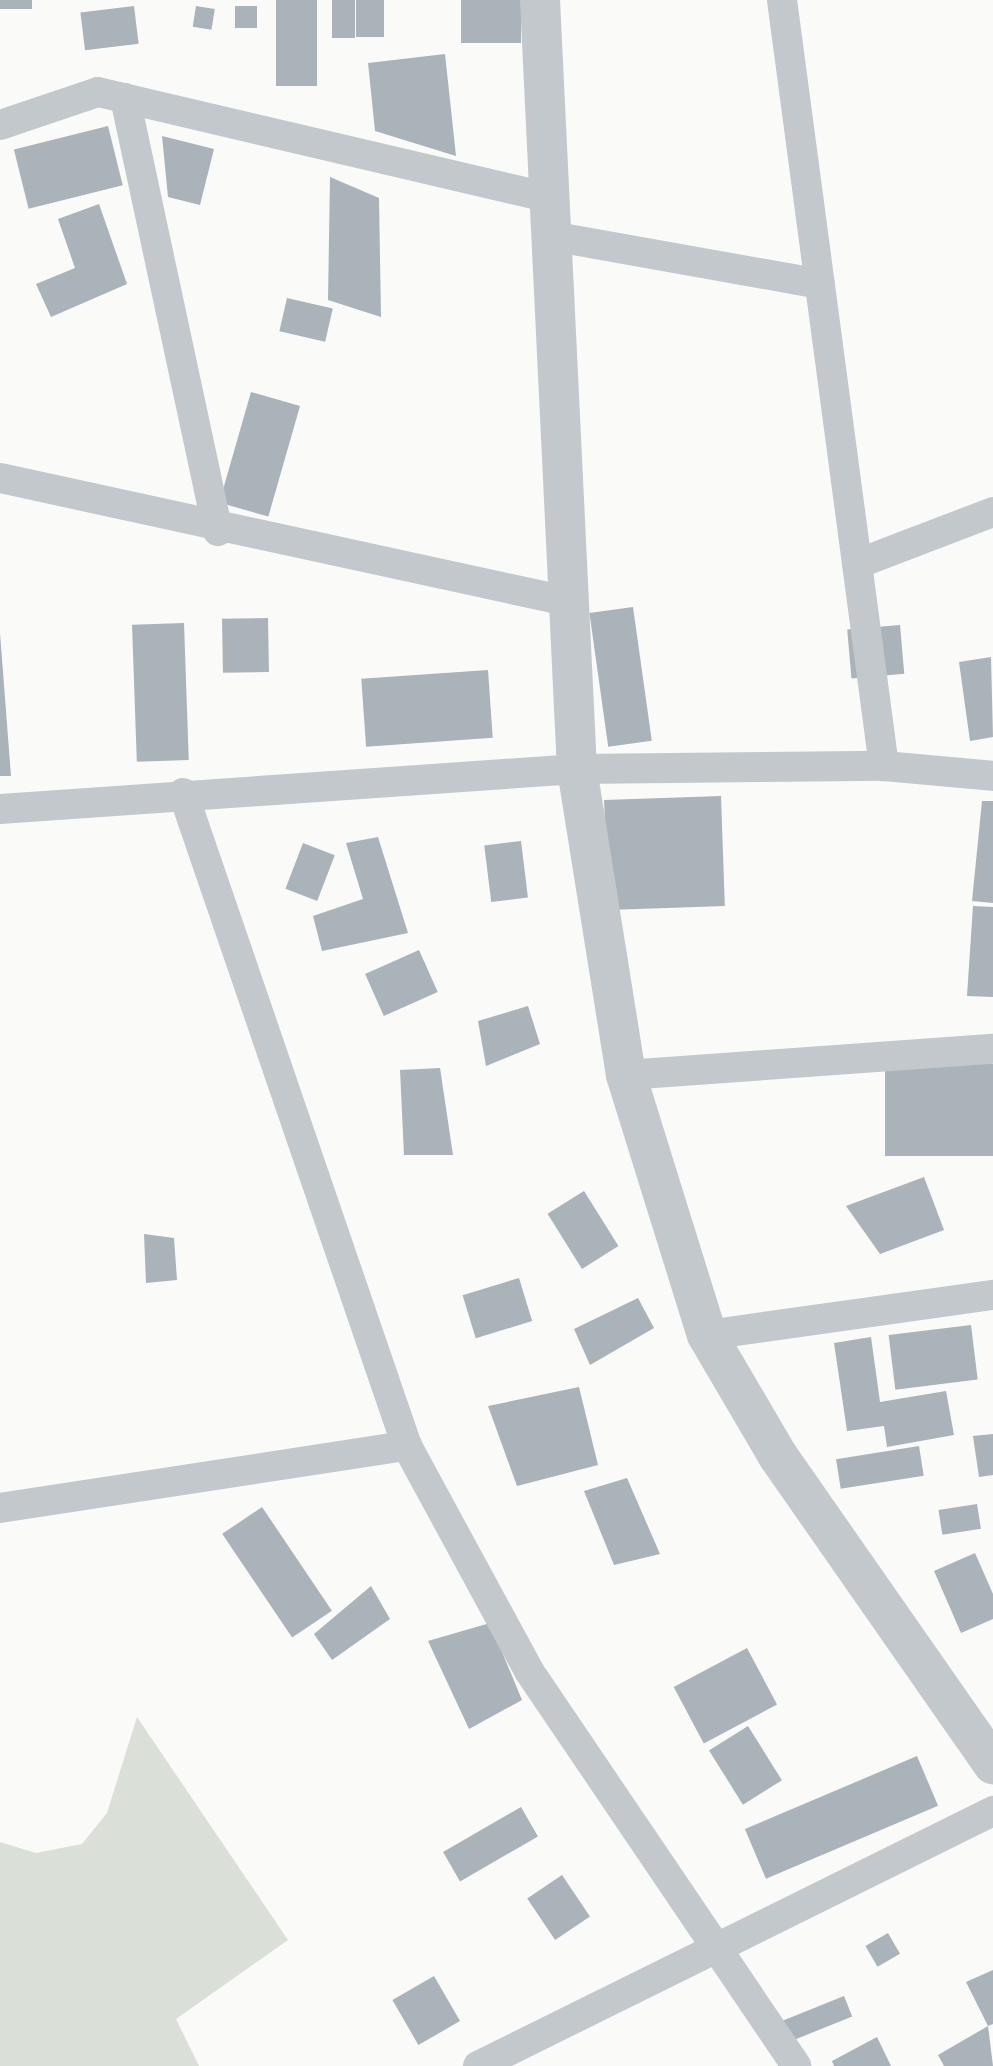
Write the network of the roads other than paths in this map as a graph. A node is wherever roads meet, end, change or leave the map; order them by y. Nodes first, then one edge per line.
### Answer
1 (540, 0) edge
2 (782, 0) edge
3 (125, 98) junction
4 (0, 124) edge
5 (549, 216) junction
6 (820, 284) junction
7 (0, 478) edge
8 (993, 512) edge
9 (218, 531) junction
10 (858, 564) junction
11 (571, 602) junction
12 (884, 766) junction
13 (577, 769) junction
14 (993, 776) edge
15 (184, 793) junction
16 (0, 808) edge
17 (993, 1050) edge
18 (626, 1075) junction
19 (993, 1296) edge
20 (707, 1335) junction
21 (407, 1446) junction
22 (0, 1508) edge
23 (993, 1764) edge
24 (993, 1811) edge
25 (722, 1947) junction
26 (478, 2066) edge
27 (796, 2066) edge

1 - 5 street
2 - 6 street
3 - 4 street
3 - 5 street
3 - 9 street
5 - 6 street
5 - 11 street
6 - 10 street
7 - 9 street
8 - 10 street
9 - 11 street
10 - 12 street
11 - 13 street
12 - 13 street
12 - 14 street
13 - 15 street
13 - 18 street
15 - 16 street
15 - 21 street
17 - 18 street
18 - 20 street
19 - 20 street
20 - 23 street
21 - 22 street
21 - 25 street
24 - 25 street
25 - 26 street
25 - 27 street

